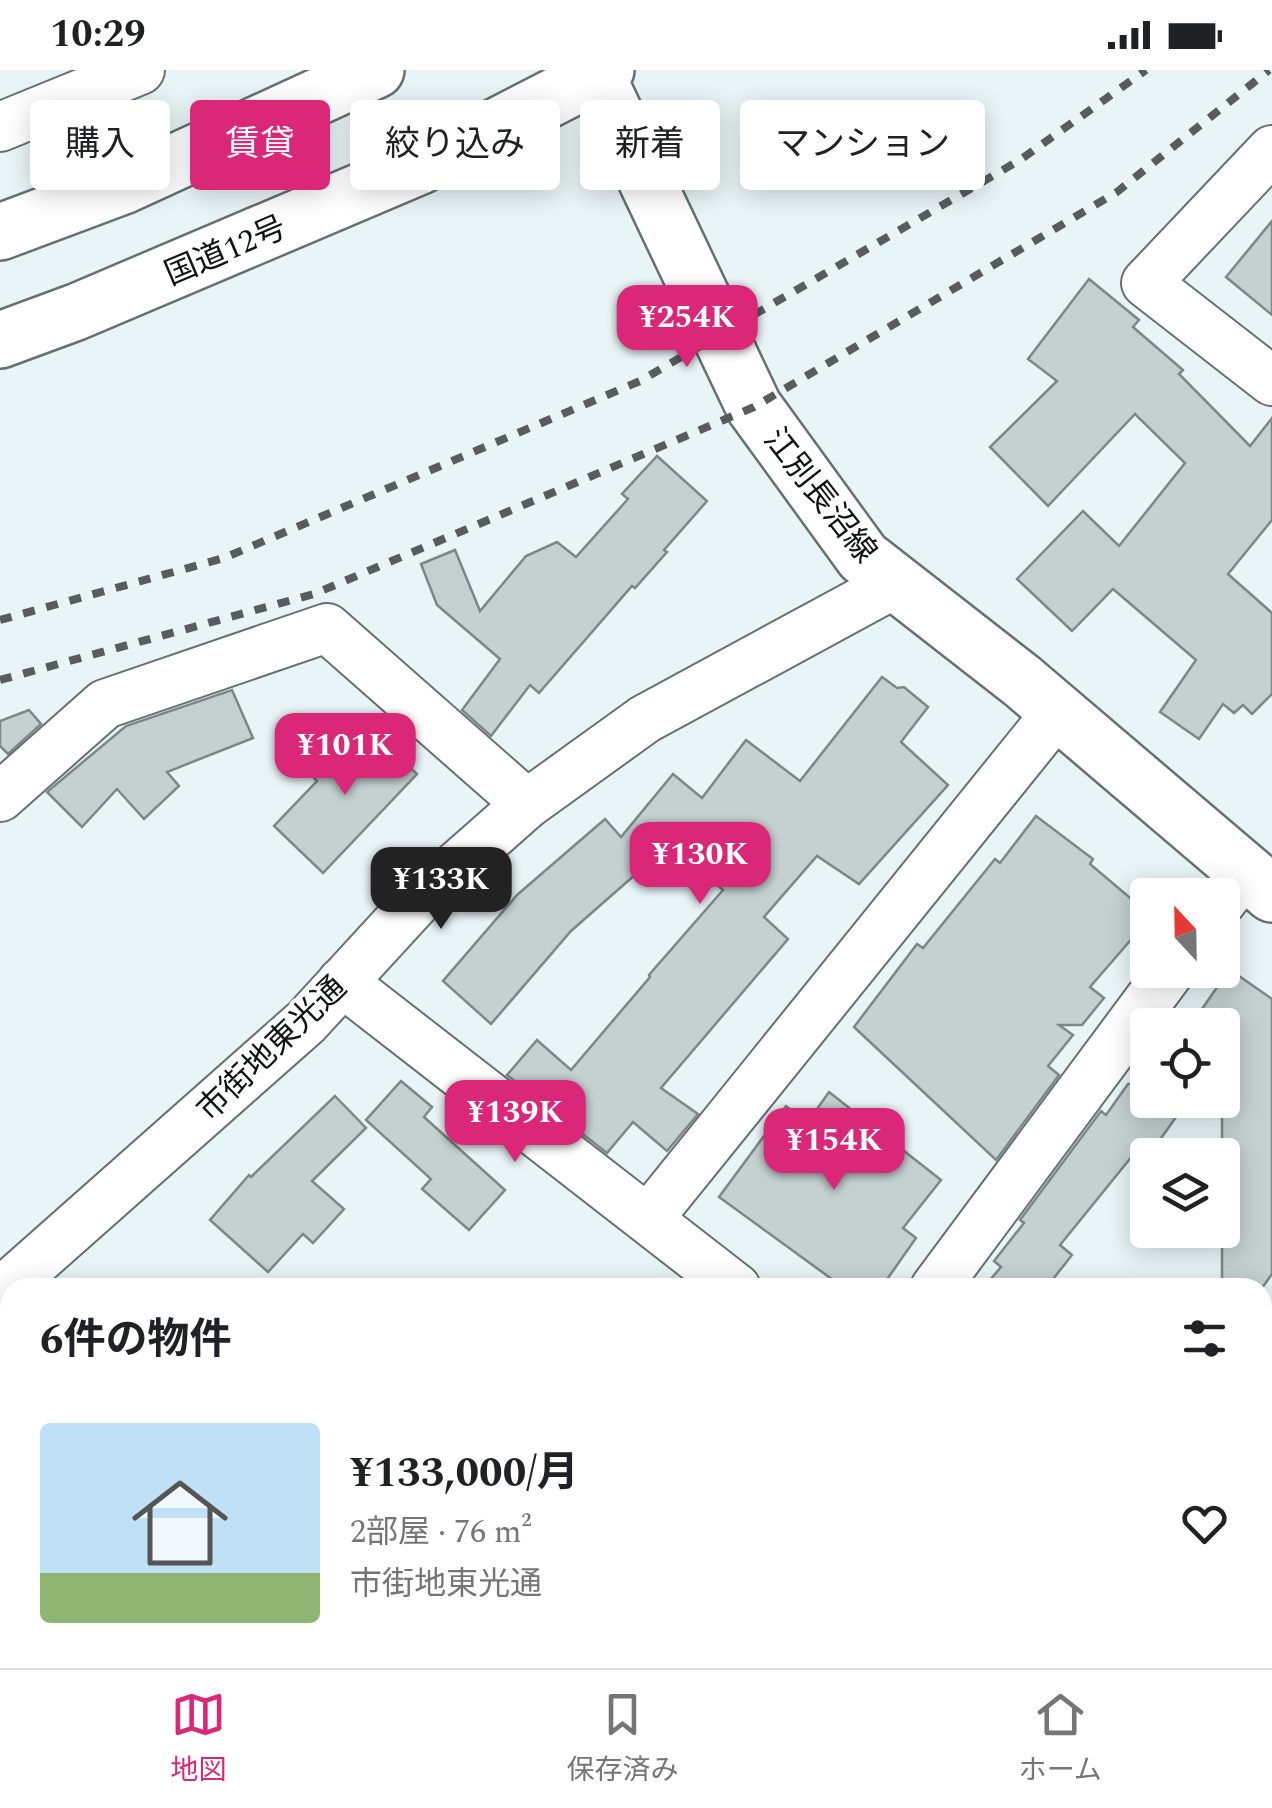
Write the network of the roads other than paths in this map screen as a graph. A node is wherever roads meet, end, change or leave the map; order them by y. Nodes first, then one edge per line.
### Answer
1 (140, 70) edge
2 (376, 70) edge
3 (599, 72) edge
4 (0, 126) edge
5 (1272, 150) edge
6 (0, 232) edge
7 (0, 340) edge
8 (1272, 381) edge
9 (896, 582) junction
10 (1058, 712) junction
11 (0, 797) edge
12 (527, 804) junction
13 (1254, 884) edge
14 (342, 982) junction
15 (1158, 988) edge
16 (648, 1219) junction
17 (17, 1278) edge
18 (723, 1278) edge
19 (942, 1278) edge

1 - 4 street
2 - 6 main road
3 - 7 main road, 国道12号
3 - 9 main road, 江別長沼線
5 - 8 street
9 - 10 main road, 江別長沼線
9 - 12 street, 市街地東光通
10 - 13 main road, 江別長沼線
10 - 16 street
11 - 12 street
12 - 14 street, 市街地東光通
14 - 16 street
14 - 17 street, 市街地東光通
15 - 19 street
16 - 18 street

